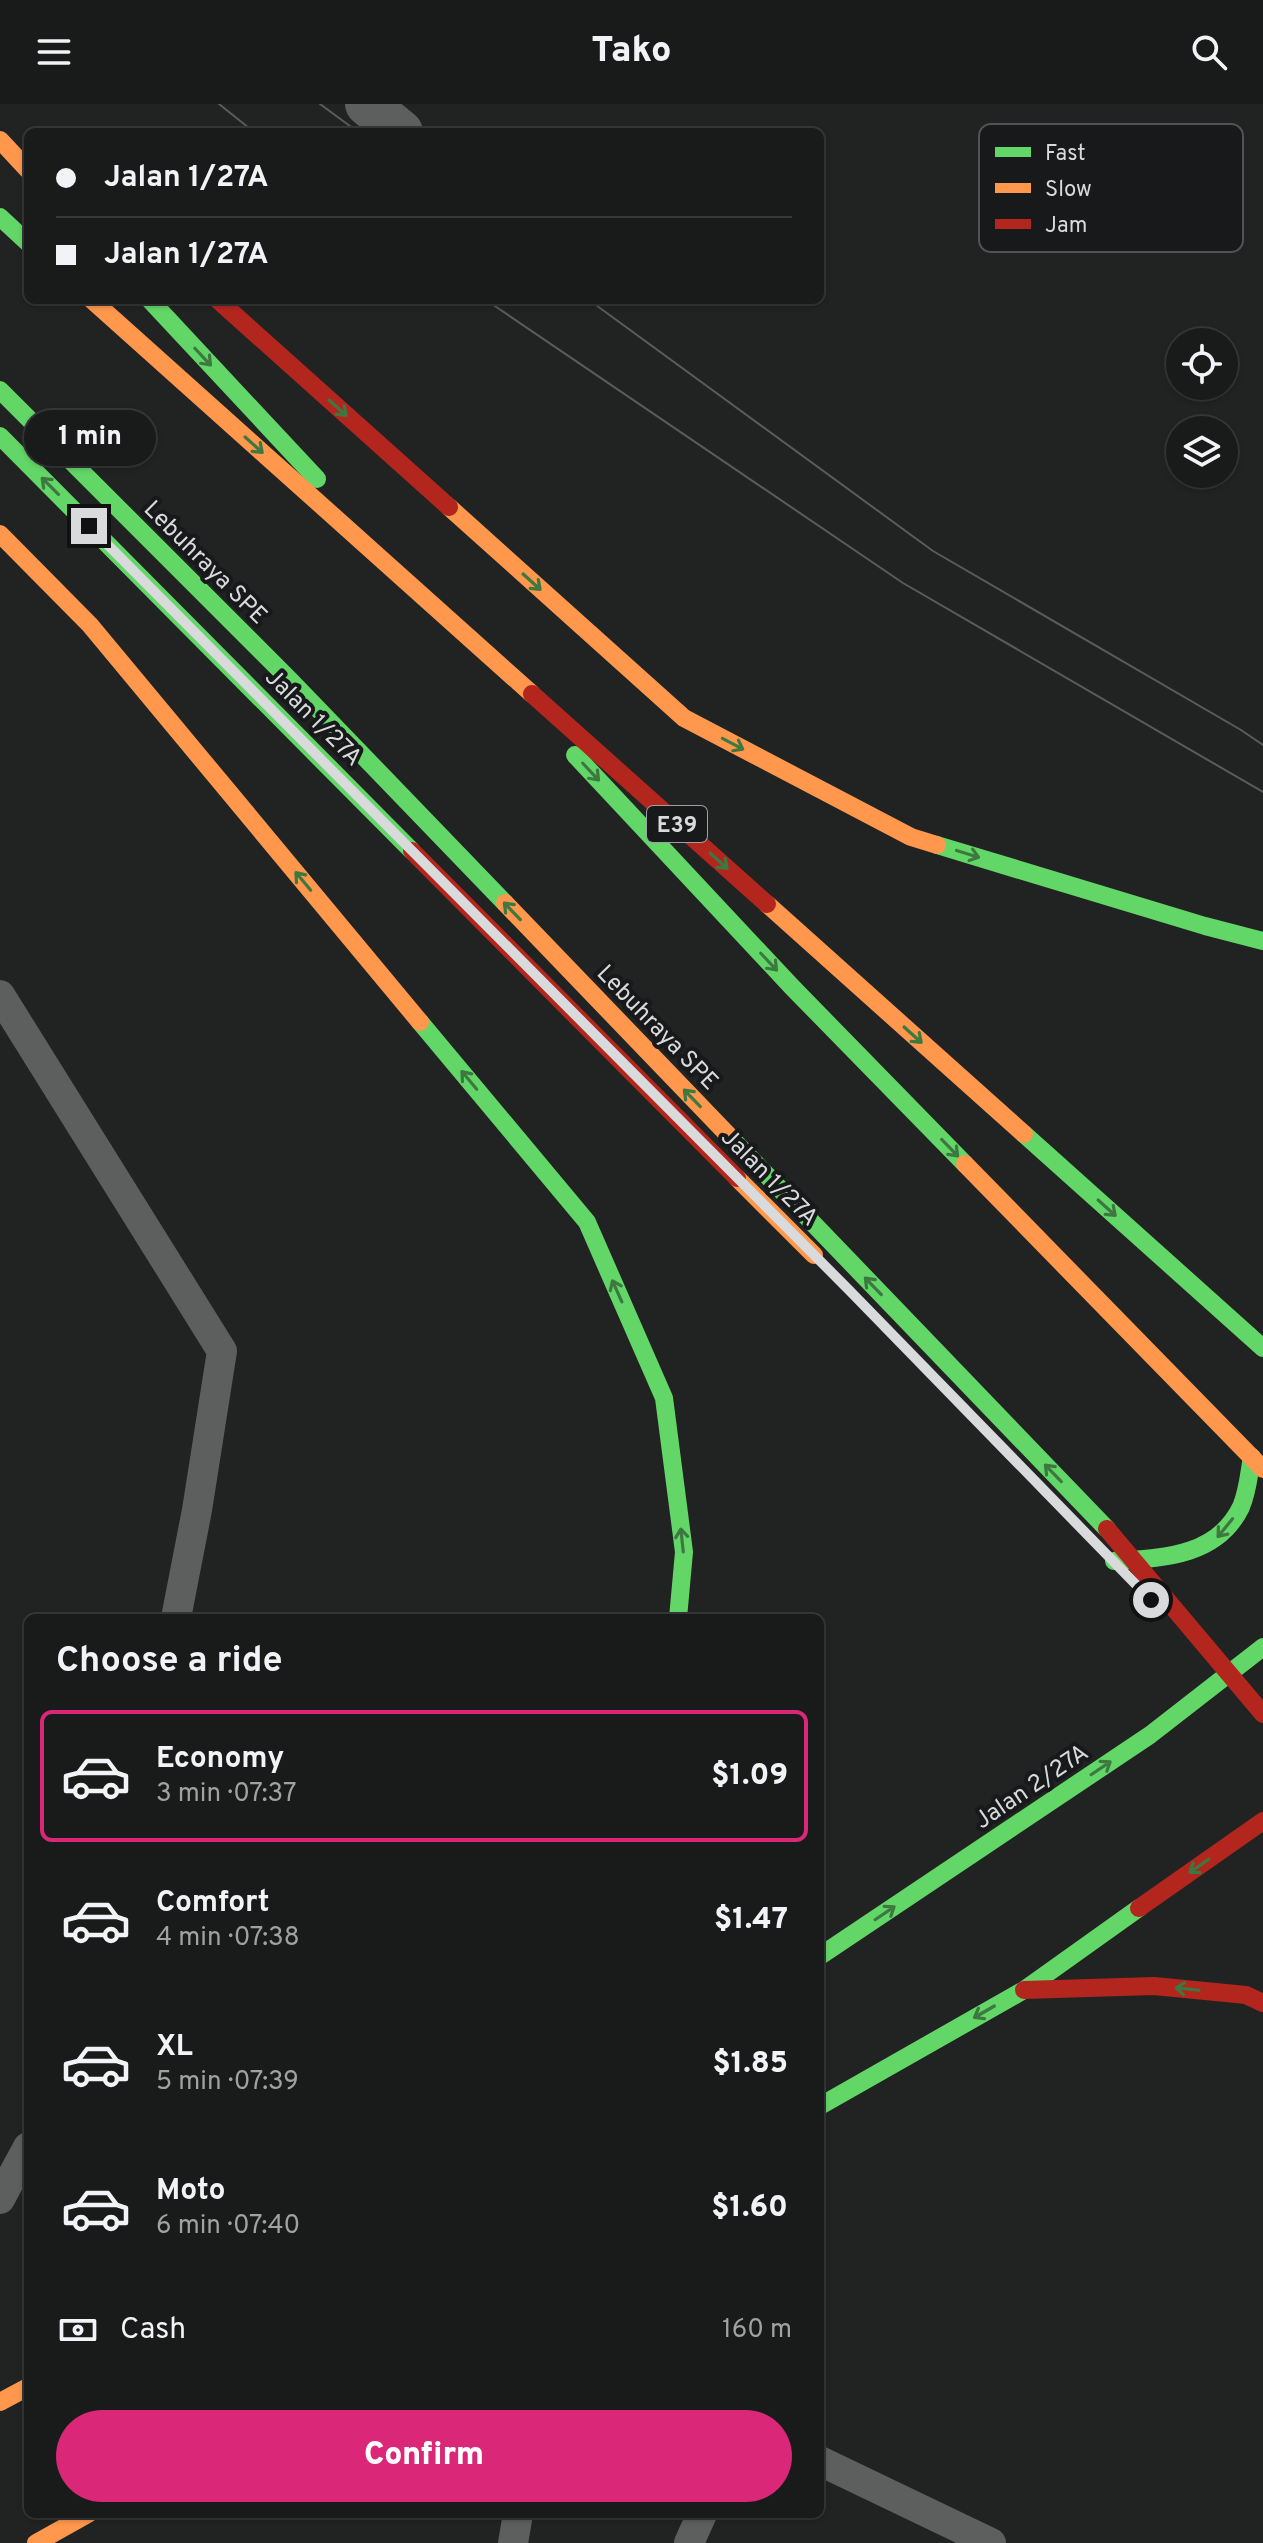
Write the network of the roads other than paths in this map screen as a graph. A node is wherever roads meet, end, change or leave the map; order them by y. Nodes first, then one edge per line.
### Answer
1 (367, 104) edge
2 (396, 128) edge
3 (0, 140) edge
4 (24, 166) edge
5 (0, 217) edge
6 (24, 239) edge
7 (96, 304) edge
8 (154, 304) edge
9 (222, 304) edge
10 (0, 390) edge
11 (0, 436) edge
12 (0, 534) edge
13 (1263, 941) edge
14 (0, 995) edge
15 (826, 1267) dead end
16 (1263, 1348) edge
17 (1258, 1463) edge
18 (1036, 1482) dead end
19 (1114, 1561) junction
20 (177, 1614) edge
21 (678, 1614) edge
22 (1263, 1647) edge
23 (1226, 1677) junction
24 (1263, 1714) edge
25 (1263, 1720) edge
26 (1263, 1821) edge
27 (824, 1953) edge
28 (1024, 1990) junction
29 (1263, 2003) edge
30 (824, 2104) edge
31 (24, 2154) edge
32 (0, 2199) edge
33 (24, 2389) edge
34 (0, 2402) edge
35 (824, 2463) edge
36 (81, 2518) edge
37 (517, 2518) edge
38 (700, 2518) edge
39 (36, 2543) edge
40 (513, 2543) edge
41 (689, 2543) edge
42 (991, 2543) edge

1 - 2 street
3 - 4 main road
5 - 6 main road
7 -> 16 main road, E39, bridge
8 -> 17 main road
9 -> 13 main road
24 -> 10 main road, Lebuhraya SPE, bridge
15 -> 11 main road, Jalan 1/27A
21 -> 12 main road
14 - 20 lane
17 -> 19 main road
18 - 19 main road
19 - 23 main road
22 - 23 main road, Jalan 2/27A
23 - 25 main road
27 -> 23 main road, Jalan 2/27A
26 -> 28 main road
29 -> 28 main road
28 -> 30 main road
31 - 32 lane
33 - 34 main road
35 - 42 lane
36 - 39 main road
37 - 40 lane
38 - 41 lane

